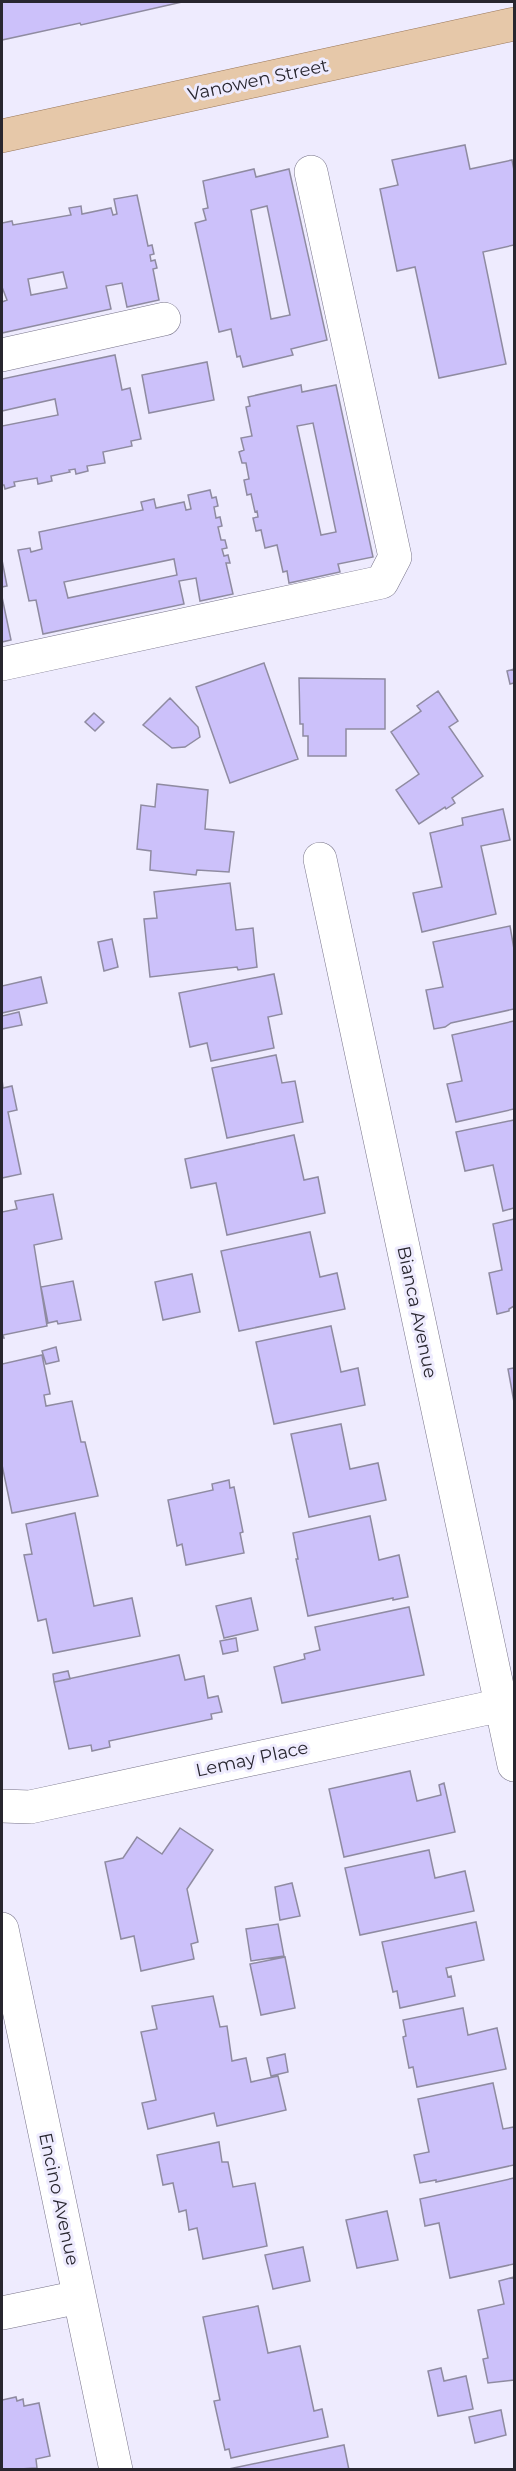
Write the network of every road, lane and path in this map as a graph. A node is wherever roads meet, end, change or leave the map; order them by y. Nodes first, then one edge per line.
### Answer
1 (514, 24) edge
2 (2, 136) edge
3 (311, 172) dead end
4 (164, 319) dead end
5 (2, 355) edge
6 (2, 664) edge
7 (320, 859) dead end
8 (502, 1705) junction
9 (514, 1765) edge
10 (2, 1806) edge
11 (2, 1929) edge
12 (80, 2297) junction
13 (2, 2313) edge
14 (116, 2469) edge

1 - 2 main road, Vanowen Street
3 - 6 street
4 - 5 street
7 - 8 street, Bianca Avenue
8 - 9 street, Bianca Avenue
8 - 10 street, Lemay Place
11 - 12 street, Encino Avenue
12 - 13 street
12 - 14 street, Encino Avenue

